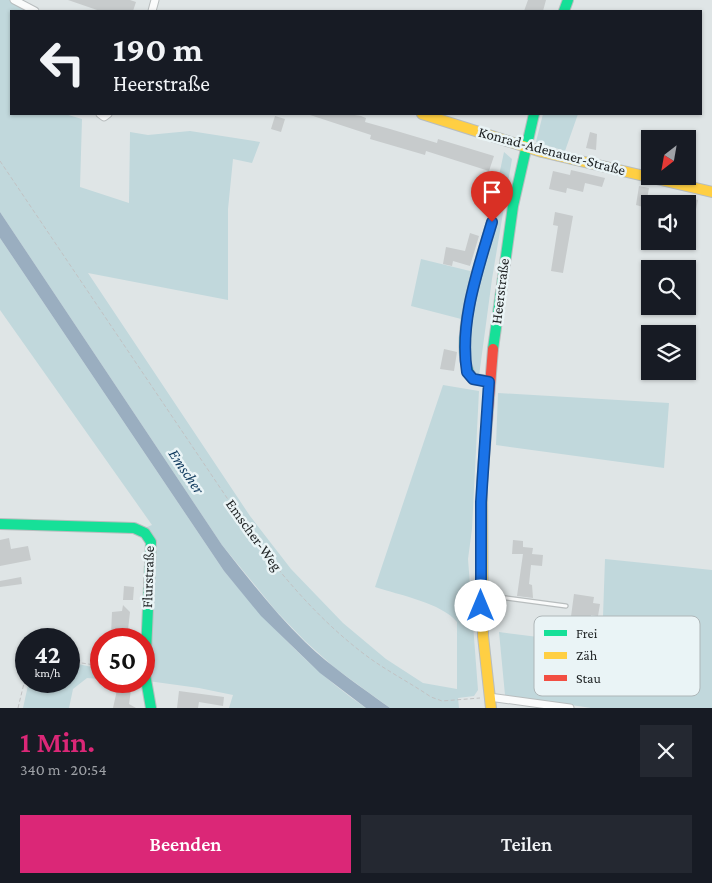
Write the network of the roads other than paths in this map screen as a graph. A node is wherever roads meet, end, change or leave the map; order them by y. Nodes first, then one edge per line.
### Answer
1 (14, 0) edge
2 (33, 10) edge
3 (425, 115) edge
4 (534, 115) edge
5 (525, 145) junction
6 (712, 192) edge
7 (492, 222) dead end
8 (489, 382) junction
9 (0, 524) edge
10 (482, 594) junction
11 (566, 606) dead end
12 (489, 697) junction
13 (151, 708) edge
14 (491, 708) edge
15 (570, 708) edge

1 - 2 street
3 - 5 street, Konrad-Adenauer-Straße
4 - 5 street, Heerstraße
5 - 6 street, Konrad-Adenauer-Straße
5 - 8 street, Heerstraße
7 - 8 street, Heerstraße
8 - 10 street, Heerstraße
9 - 13 street, Flurstraße
10 - 11 lane
10 - 12 street, Heerstraße
12 - 14 street, Heerstraße
12 - 15 street

